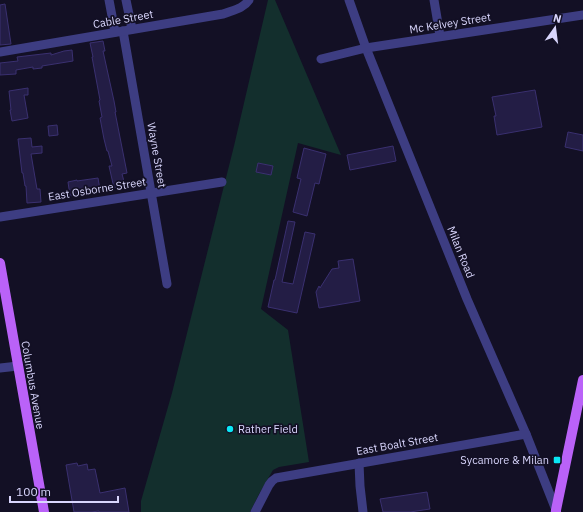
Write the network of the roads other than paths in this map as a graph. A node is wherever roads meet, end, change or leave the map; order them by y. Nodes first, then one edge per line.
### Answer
1 (109, 0) edge
2 (126, 0) edge
3 (348, 0) edge
4 (434, 0) edge
5 (249, 1) edge
6 (583, 14) edge
7 (123, 31) junction
8 (440, 36) junction
9 (366, 48) junction
10 (0, 52) edge
11 (321, 59) dead end
12 (222, 182) dead end
13 (151, 193) junction
14 (0, 217) edge
15 (0, 262) edge
16 (167, 284) dead end
17 (18, 366) junction
18 (0, 368) edge
19 (583, 380) edge
20 (526, 434) junction
21 (359, 463) junction
22 (556, 511) edge
23 (44, 512) edge
24 (255, 512) edge
25 (363, 512) edge

1 - 7 street, Wayne Street
2 - 7 street, Wayne Street
3 - 9 street, Milan Road
4 - 8 street
5 - 7 street, Cable Street
6 - 8 street, Mc Kelvey Street
7 - 10 street, Cable Street
7 - 13 street, Wayne Street
8 - 9 street, Mc Kelvey Street
9 - 11 street, Mc Kelvey Street
9 - 20 street, Milan Road
12 - 13 street, East Osborne Street
13 - 14 street, East Osborne Street
13 - 16 street, Wayne Street
15 - 17 main road, Columbus Avenue
17 - 18 street
17 - 23 main road, Columbus Avenue
19 - 22 main road
20 - 21 street, East Boalt Street
20 - 22 street, Milan Road
21 - 24 street, East Boalt Street
21 - 25 street

